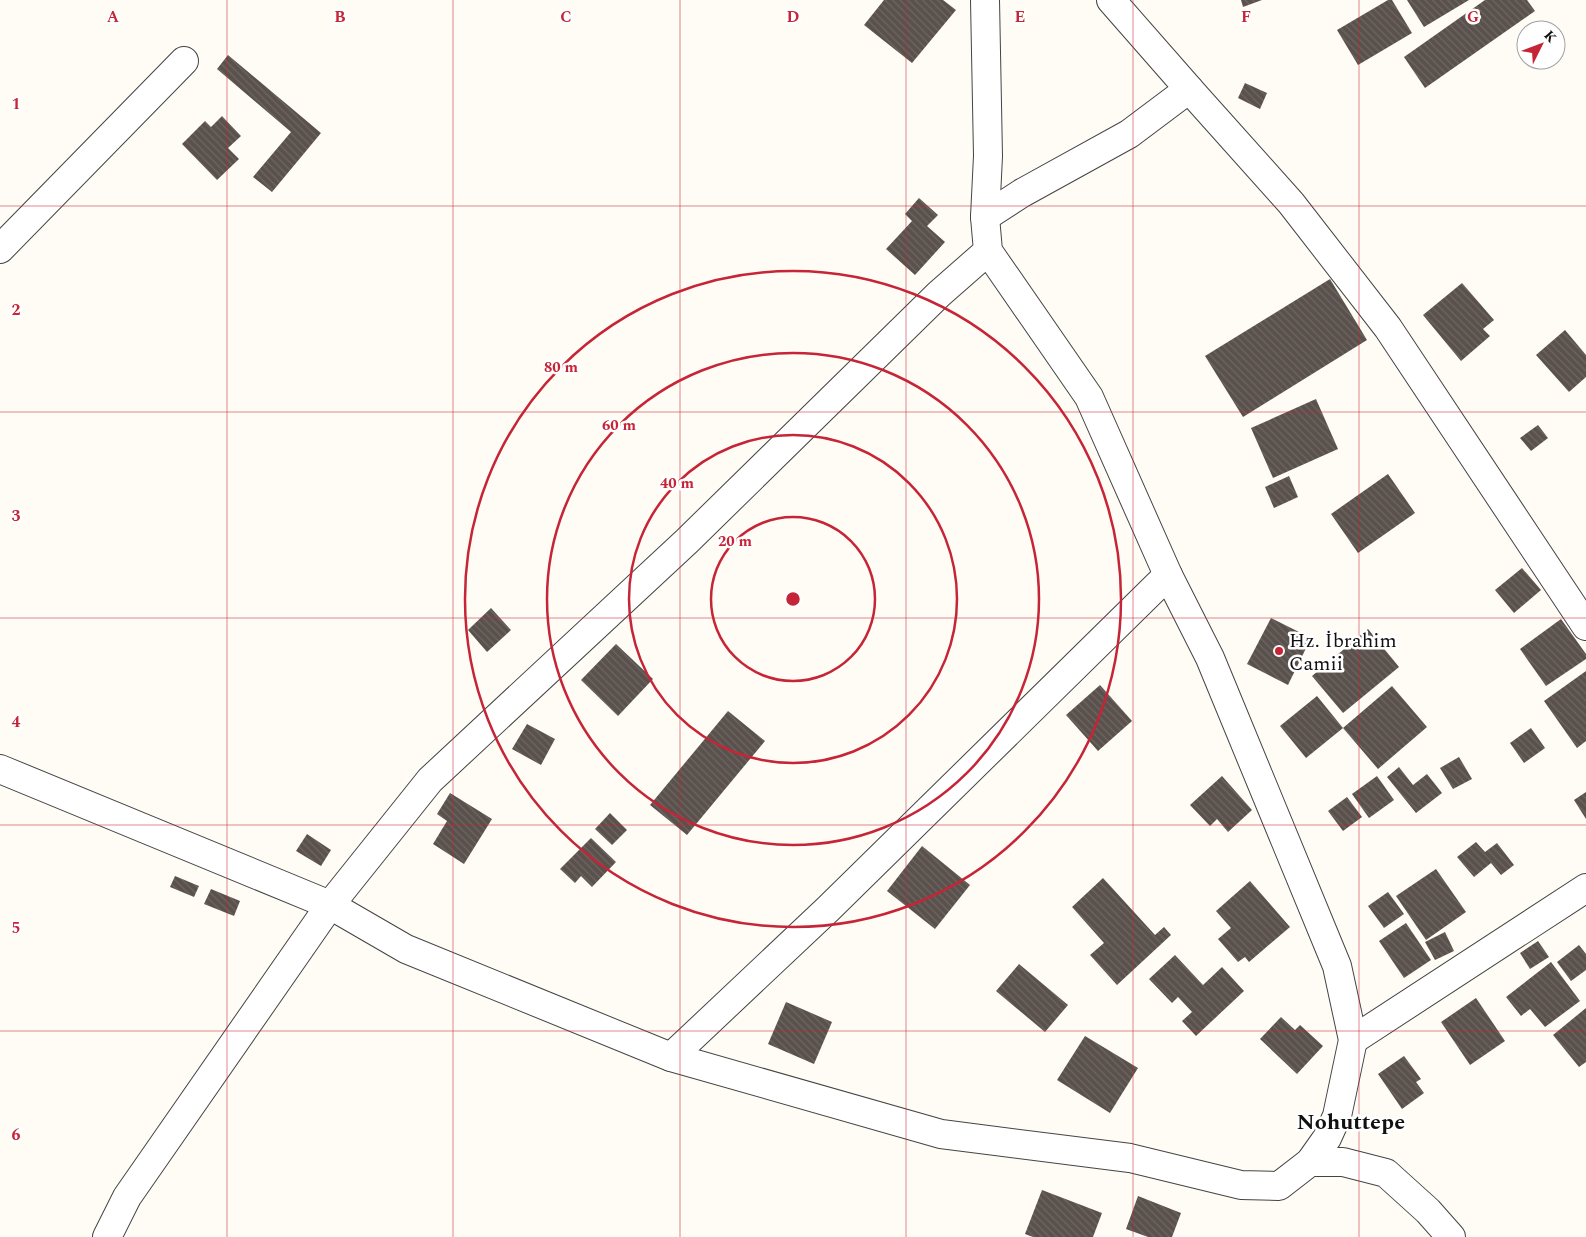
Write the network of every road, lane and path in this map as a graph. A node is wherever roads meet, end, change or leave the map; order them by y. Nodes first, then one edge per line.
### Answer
1 (985, 0) edge
2 (1111, 0) edge
3 (184, 61) dead end
4 (1189, 89) junction
5 (985, 217) junction
6 (0, 249) edge
7 (988, 251) junction
8 (1168, 575) junction
9 (1586, 626) edge
10 (0, 769) edge
11 (1586, 888) edge
12 (330, 906) junction
13 (1353, 1040) junction
14 (671, 1057) junction
15 (1310, 1162) junction
16 (107, 1237) edge
17 (1451, 1237) edge

1 - 5 street
2 - 4 street
3 - 6 street
4 - 5 street
4 - 9 street
5 - 7 street
7 - 8 street
7 - 12 street
8 - 13 street
8 - 14 street
10 - 12 street
11 - 13 street
12 - 14 street
12 - 16 street
13 - 15 street
14 - 15 street
15 - 17 street

